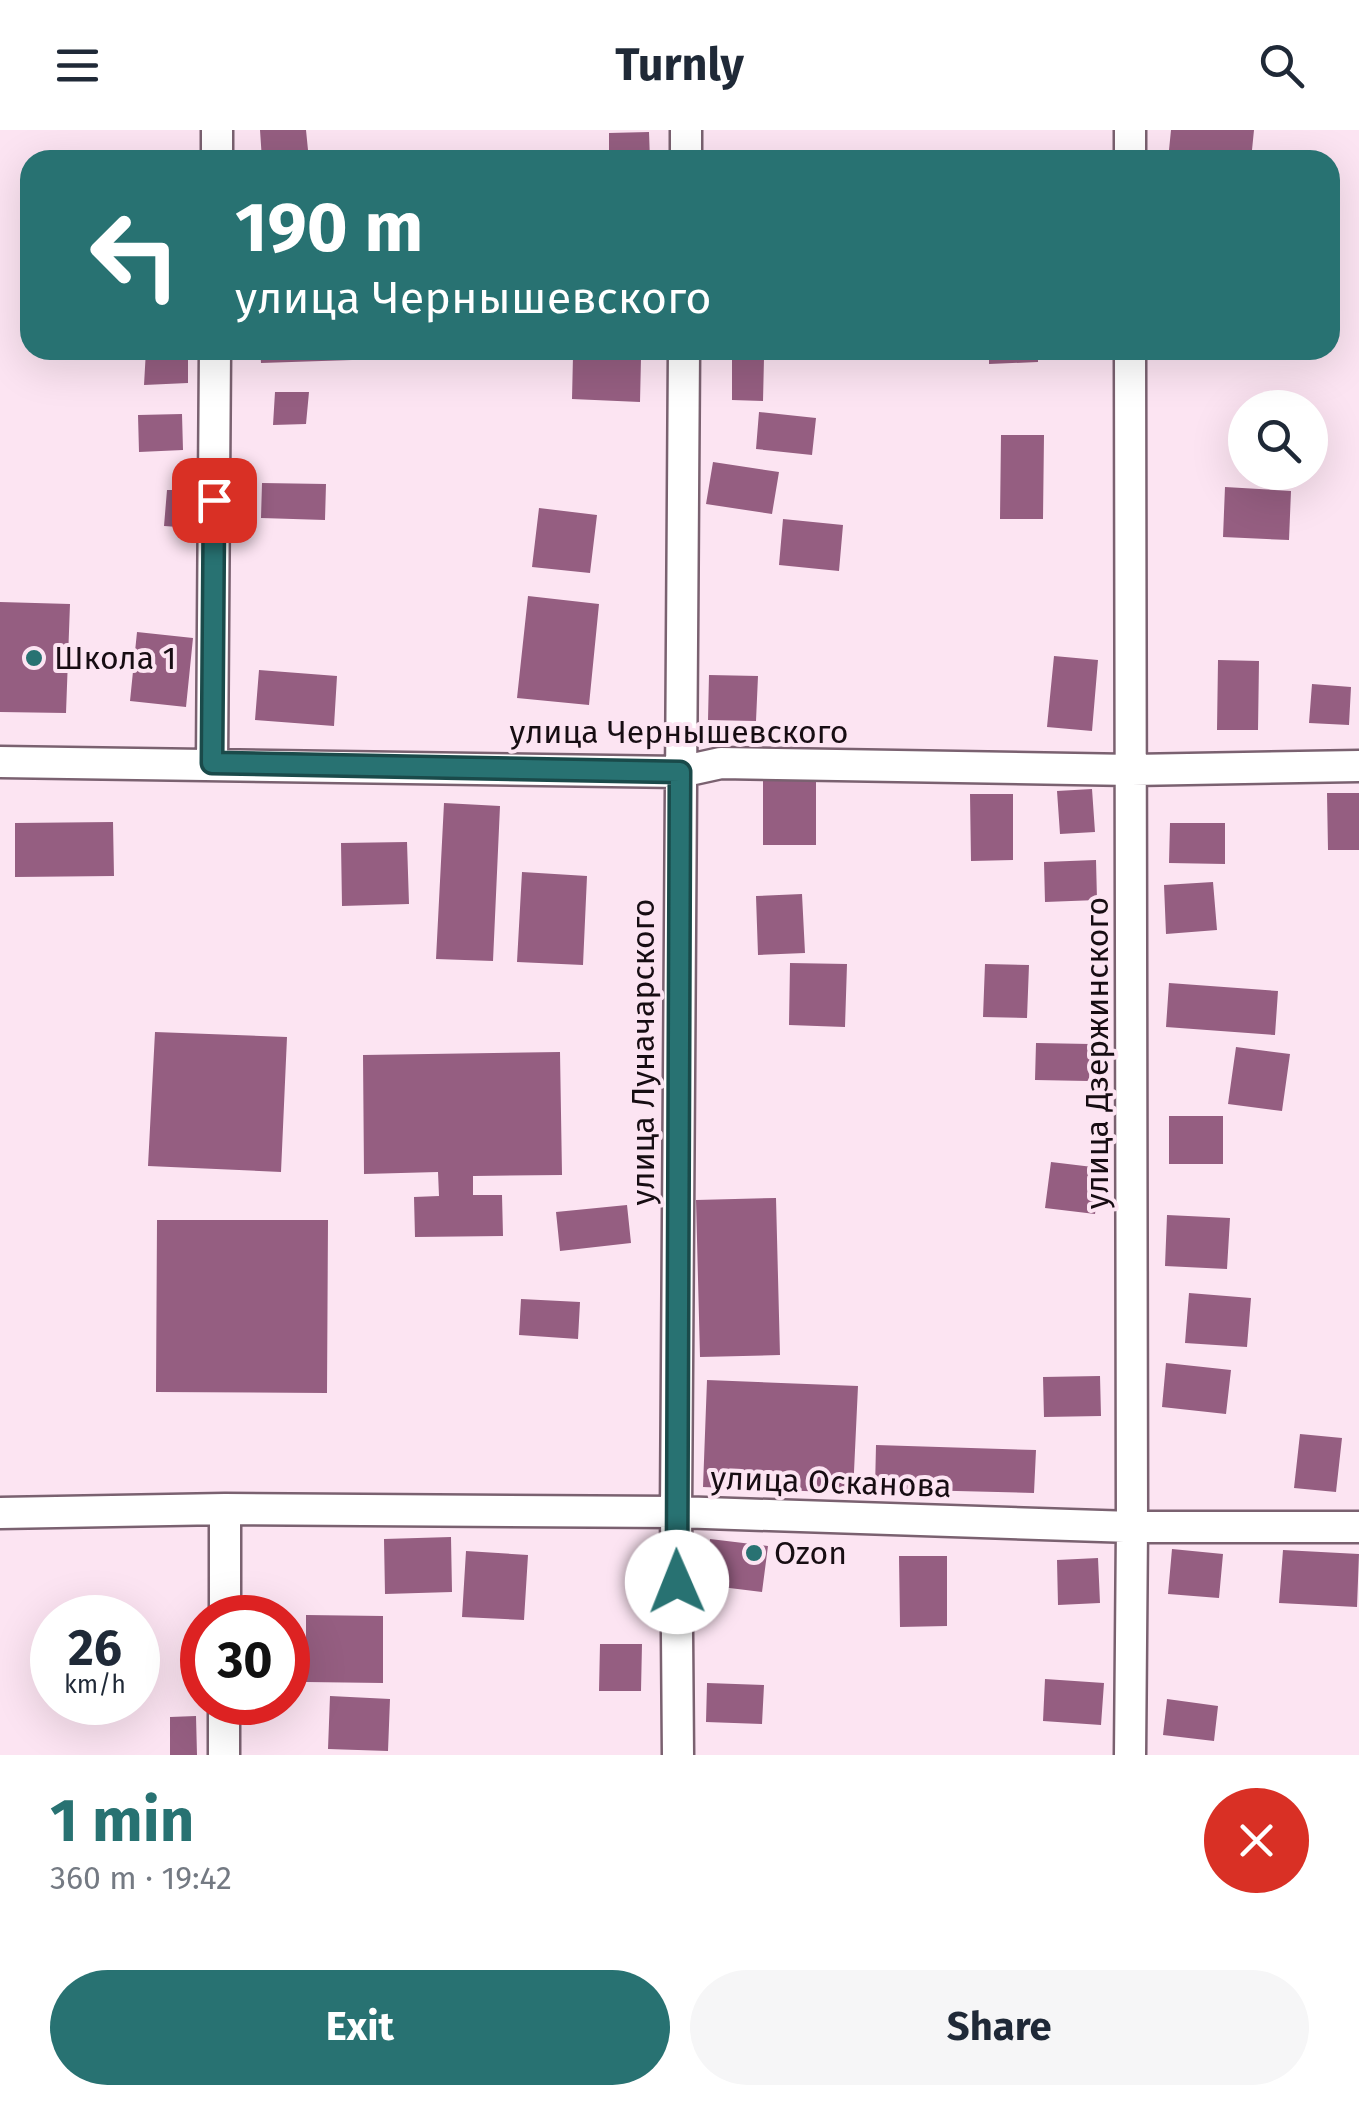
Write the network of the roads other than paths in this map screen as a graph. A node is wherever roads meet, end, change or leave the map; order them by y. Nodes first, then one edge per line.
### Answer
1 (216, 360) edge
2 (684, 360) edge
3 (1130, 360) edge
4 (0, 762) edge
5 (212, 763) junction
6 (1359, 766) edge
7 (1132, 770) junction
8 (680, 772) junction
9 (225, 1509) junction
10 (676, 1512) junction
11 (0, 1513) edge
12 (1132, 1527) junction
13 (1359, 1527) edge
14 (224, 1595) edge
15 (224, 1725) edge
16 (224, 1755) edge
17 (678, 1755) edge
18 (1130, 1755) edge

1 - 5 street
2 - 8 street, улица Луначарского
3 - 7 street, улица Дзержинского
4 - 5 street, улица Чернышевского
5 - 8 street, улица Чернышевского
6 - 7 street, улица Чернышевского
7 - 8 street, улица Чернышевского
7 - 12 street, улица Дзержинского
8 - 10 street, улица Луначарского
9 - 10 street, улица Осканова
9 - 11 street, улица Осканова
9 - 14 street
10 - 12 street, улица Осканова
10 - 17 street, улица Луначарского
12 - 13 street, улица Осканова
12 - 18 street, улица Дзержинского
15 - 16 street

